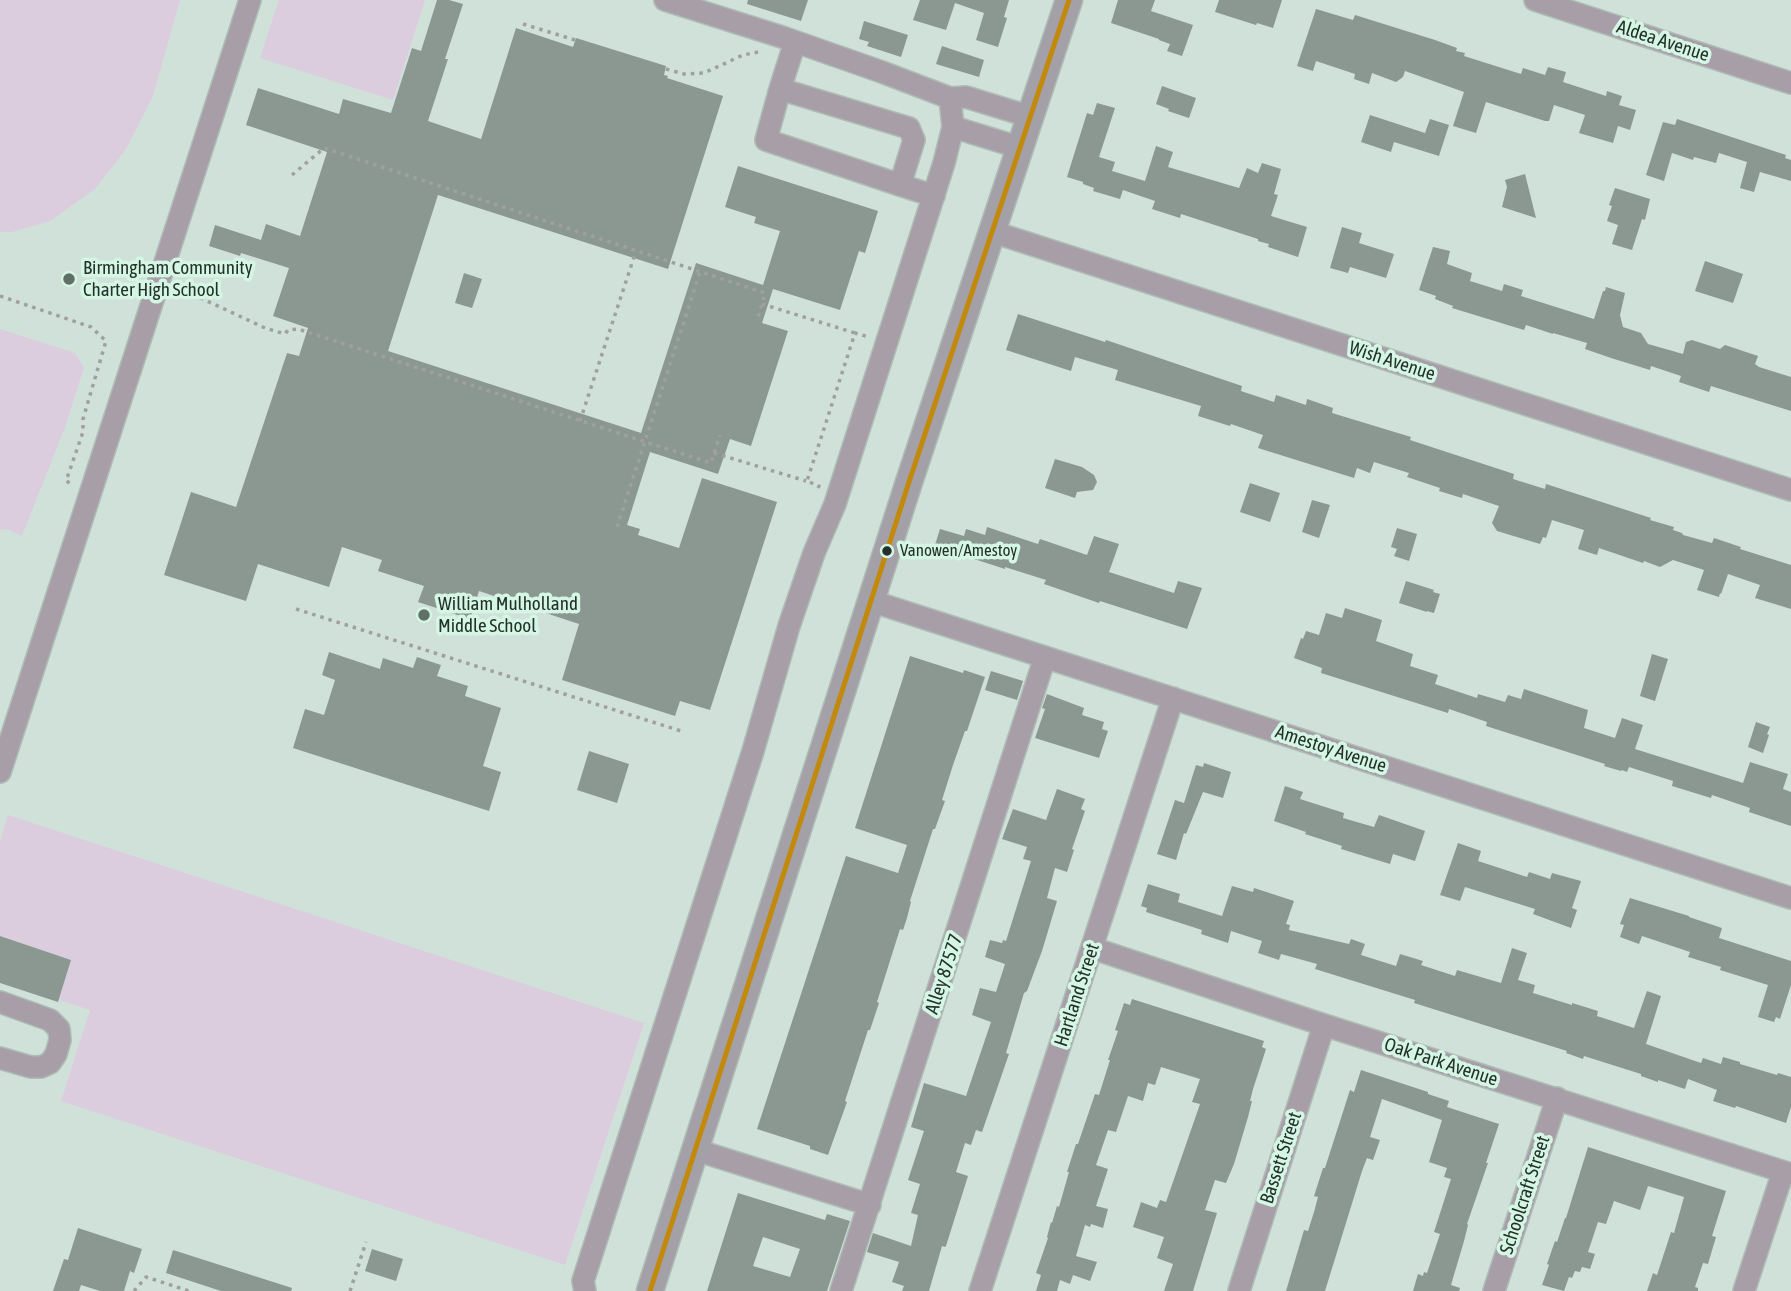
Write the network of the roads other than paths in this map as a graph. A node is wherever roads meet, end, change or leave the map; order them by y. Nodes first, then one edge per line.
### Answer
1 (250, 0) edge
2 (665, 0) edge
3 (1069, 0) edge
4 (1535, 0) edge
5 (791, 51) junction
6 (1791, 83) edge
7 (780, 89) junction
8 (950, 98) junction
9 (1031, 117) junction
10 (953, 127) junction
11 (1021, 148) junction
12 (900, 185) junction
13 (934, 196) junction
14 (993, 232) junction
15 (1791, 490) edge
16 (871, 601) junction
17 (1045, 657) junction
18 (1173, 698) junction
19 (0, 772) edge
20 (1791, 898) edge
21 (1092, 948) junction
22 (0, 1002) edge
23 (1324, 1025) junction
24 (0, 1058) edge
25 (1557, 1098) junction
26 (696, 1150) junction
27 (1787, 1173) edge
28 (870, 1205) junction
29 (585, 1291) edge
30 (650, 1291) edge
31 (841, 1291) edge
32 (980, 1291) edge
33 (1239, 1291) edge
34 (1494, 1291) edge
35 (1744, 1291) edge

1 - 19 street
2 - 5 street
3 - 9 main road
4 - 6 street, Aldea Avenue
5 - 7 street
5 - 8 street
7 - 12 street
7 - 12 street
8 - 9 street
8 - 10 street
9 - 11 main road
10 - 11 street
10 - 13 street
11 - 14 main road
12 - 13 street
13 - 29 street
14 - 15 street, Wish Avenue
14 - 16 main road
16 - 17 street, Amestoy Avenue
16 - 26 main road
17 - 18 street, Amestoy Avenue
17 - 28 street, Alley 87577
18 - 20 street, Amestoy Avenue
18 - 21 street, Hartland Street
21 - 23 street, Oak Park Avenue
21 - 32 street, Hartland Street
22 - 24 street
23 - 25 street, Oak Park Avenue
23 - 33 street, Bassett Street
25 - 27 street, Oak Park Avenue
25 - 34 street, Schoolcraft Street
26 - 28 street
26 - 30 main road
27 - 35 street
28 - 31 street, Alley 87577

